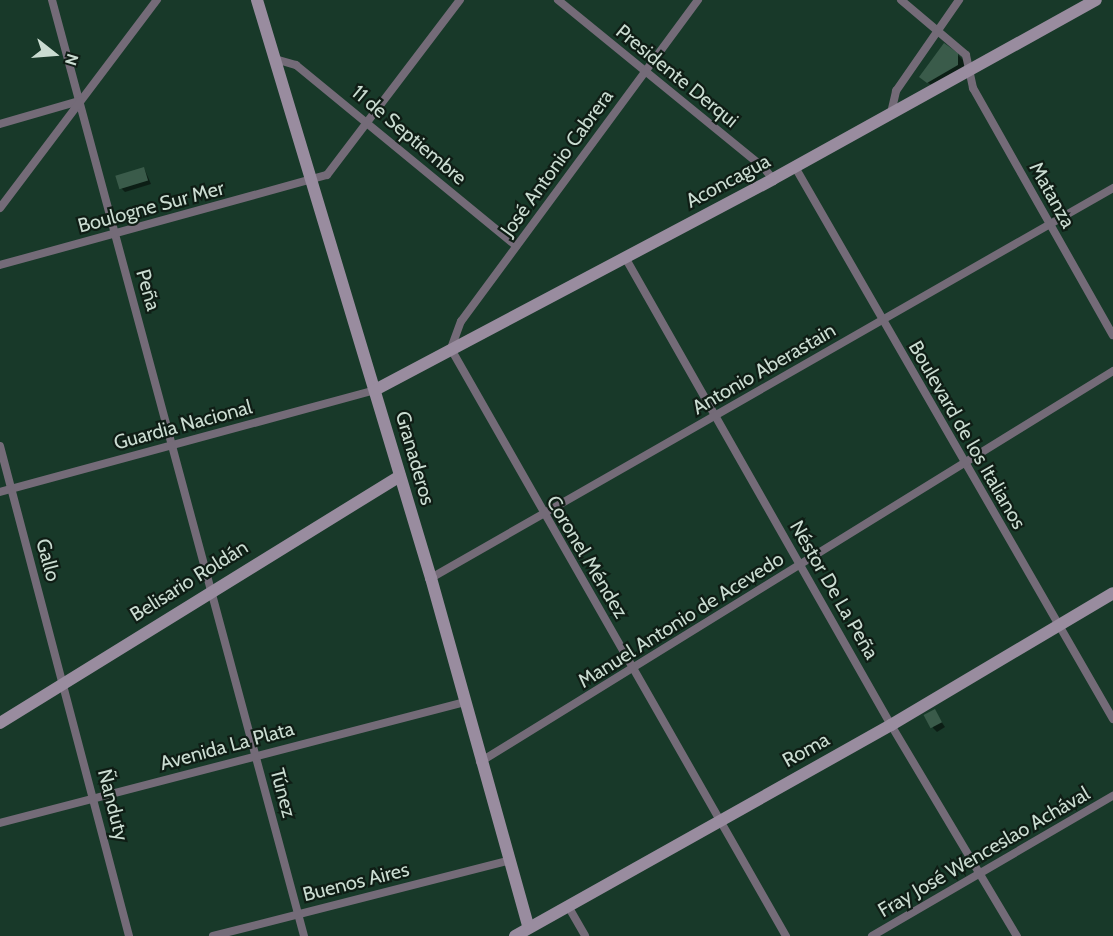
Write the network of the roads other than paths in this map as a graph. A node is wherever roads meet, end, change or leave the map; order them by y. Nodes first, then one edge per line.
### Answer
1 (52, 0) edge
2 (157, 0) edge
3 (257, 0) edge
4 (460, 0) edge
5 (558, 0) edge
6 (698, 0) edge
7 (901, 0) edge
8 (959, 0) edge
9 (1096, 0) edge
10 (937, 30) junction
11 (275, 59) junction
12 (970, 69) junction
13 (645, 71) junction
14 (79, 101) junction
15 (891, 113) junction
16 (370, 123) junction
17 (0, 124) edge
18 (795, 167) junction
19 (773, 179) junction
20 (311, 180) junction
21 (1113, 188) edge
22 (0, 208) edge
23 (1050, 224) junction
24 (115, 234) junction
25 (516, 246) junction
26 (626, 259) junction
27 (0, 265) edge
28 (882, 320) junction
29 (1113, 335) edge
30 (451, 350) junction
31 (1113, 371) edge
32 (375, 390) junction
33 (715, 416) junction
34 (173, 444) junction
35 (0, 446) edge
36 (963, 463) junction
37 (400, 476) junction
38 (12, 489) junction
39 (0, 492) edge
40 (543, 516) junction
41 (801, 565) junction
42 (431, 578) junction
43 (213, 589) junction
44 (1113, 593) edge
45 (1058, 625) junction
46 (633, 667) junction
47 (65, 682) junction
48 (463, 702) junction
49 (1113, 719) edge
50 (0, 723) edge
51 (891, 725) junction
52 (256, 754) junction
53 (480, 762) junction
54 (1113, 796) edge
55 (95, 798) junction
56 (720, 819) junction
57 (0, 823) edge
58 (508, 861) junction
59 (981, 874) junction
60 (568, 906) junction
61 (298, 914) junction
62 (529, 928) junction
63 (129, 936) edge
64 (213, 936) edge
65 (304, 936) edge
66 (515, 936) edge
67 (585, 936) edge
68 (786, 936) edge
69 (872, 936) edge
70 (1017, 936) edge

1 - 14 street, Peña
2 - 14 street
3 - 11 street, Granaderos
4 - 16 street, Boulogne Sur Mer
5 - 13 street, Presidente Derqui
6 - 13 street, José Antonio Cabrera
7 - 10 street, Matanza
8 - 10 street
9 - 12 street, Aconcagua
10 - 12 street, Matanza
10 - 15 street
11 - 16 street, 11 de Septiembre
11 - 20 street, Granaderos
12 - 15 street, Aconcagua
12 - 23 street, Matanza
13 - 19 street, Presidente Derqui
13 - 25 street, José Antonio Cabrera
14 - 17 street
14 - 22 street
14 - 24 street, Peña
15 - 18 street, Aconcagua
16 - 20 street, Boulogne Sur Mer
16 - 25 street, 11 de Septiembre
18 - 19 street, Aconcagua
18 - 28 street, Boulevard de los Italianos
19 - 26 street, Aconcagua
20 - 24 street, Boulogne Sur Mer
20 - 32 street, Granaderos
21 - 23 street, Antonio Aberastain
23 - 28 street, Antonio Aberastain
23 - 29 street, Matanza
24 - 27 street, Boulogne Sur Mer
24 - 34 street, Peña
25 - 30 street, José Antonio Cabrera
26 - 30 street, Aconcagua
26 - 33 street, Néstor De La Peña
28 - 33 street, Antonio Aberastain
28 - 36 street, Boulevard de los Italianos
30 - 32 street, Aconcagua
30 - 40 street, Coronel Méndez
31 - 36 street, Manuel Antonio de Acevedo
32 - 34 street, Guardia Nacional
32 - 37 street, Granaderos
33 - 40 street, Antonio Aberastain
33 - 41 street, Néstor De La Peña
34 - 38 street, Guardia Nacional
34 - 43 street, Peña
35 - 38 street, Gallo
36 - 41 street, Manuel Antonio de Acevedo
36 - 45 street, Boulevard de los Italianos
37 - 42 street, Granaderos
37 - 43 street, Belisario Roldán
38 - 39 street, Guardia Nacional
38 - 47 street, Gallo
40 - 42 street, Antonio Aberastain
40 - 46 street, Coronel Méndez
41 - 46 street, Manuel Antonio de Acevedo
41 - 51 street, Néstor De La Peña
42 - 48 street, Granaderos
43 - 47 street, Belisario Roldán
43 - 52 street, Túnez
44 - 45 street, Roma
45 - 49 street, Boulevard de los Italianos
45 - 51 street, Roma
46 - 53 street, Manuel Antonio de Acevedo
46 - 56 street, Coronel Méndez
47 - 50 street, Belisario Roldán
47 - 55 street, Ñanduty
48 - 52 street, Avenida La Plata
48 - 53 street, Granaderos
51 - 56 street, Roma
51 - 59 street, Néstor De La Peña
52 - 55 street, Avenida La Plata
52 - 61 street, Túnez
53 - 58 street, Granaderos
54 - 59 street, Fray José Wenceslao Achával
55 - 57 street, Avenida La Plata
55 - 63 street, Ñanduty
56 - 60 street, Roma
56 - 68 street, Coronel Méndez
58 - 61 street, Buenos Aires
58 - 62 street, Granaderos
59 - 69 street, Fray José Wenceslao Achával
59 - 70 street, Néstor De La Peña
60 - 62 street, Roma
60 - 67 street
61 - 64 street, Buenos Aires
61 - 65 street, Túnez
62 - 66 street, Roma

